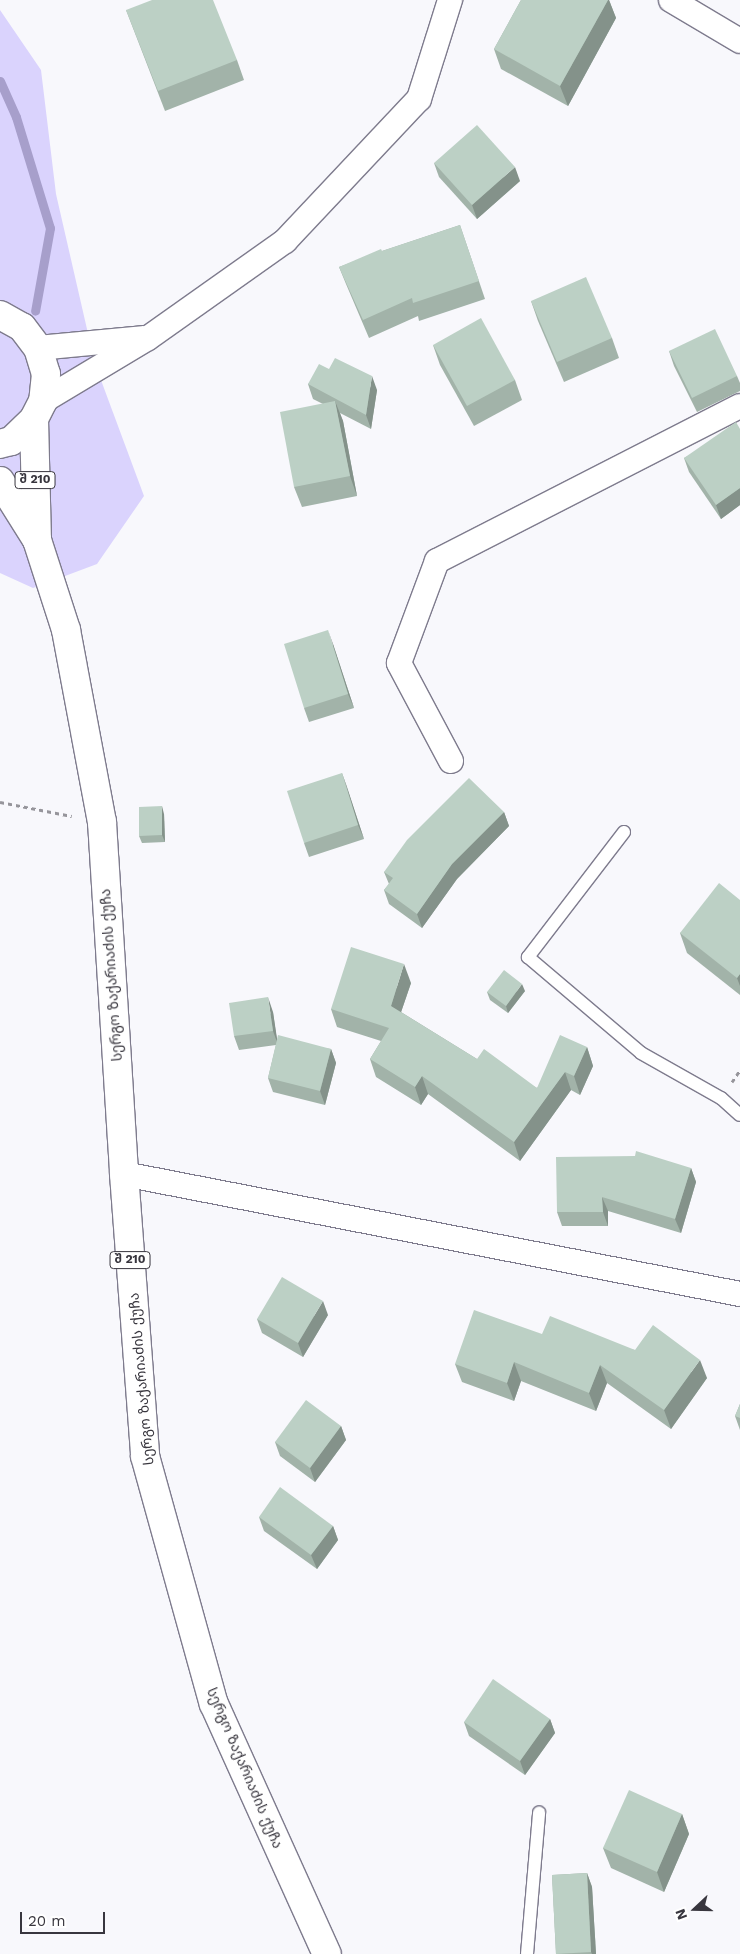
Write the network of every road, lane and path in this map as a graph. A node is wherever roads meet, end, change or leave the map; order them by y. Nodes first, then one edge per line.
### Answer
1 (450, 0) edge
2 (671, 0) edge
3 (740, 41) edge
4 (0, 315) edge
5 (148, 338) junction
6 (38, 348) junction
7 (740, 406) edge
8 (38, 410) junction
9 (0, 444) edge
10 (0, 481) edge
11 (37, 540) junction
12 (451, 761) dead end
13 (0, 802) edge
14 (102, 822) junction
15 (624, 832) dead end
16 (740, 1115) edge
17 (124, 1174) junction
18 (740, 1294) edge
19 (539, 1813) dead end
20 (327, 1954) edge
21 (527, 1954) edge

1 - 5 street
2 - 3 street
4 - 6 main road
5 - 6 street
5 - 8 street
6 - 8 main road, სერგო ზაქარიაძის ქუჩა
7 - 12 street
8 - 9 main road
8 - 11 main road, სერგო ზაქარიაძის ქუჩა / შ 210
10 - 11 main road, სერგო ზაქარიაძის ქუჩა / შ 210
11 - 14 main road, სერგო ზაქარიაძის ქუჩა / შ 210
13 - 14 path
14 - 17 main road, სერგო ზაქარიაძის ქუჩა / შ 210
15 - 16 lane
17 - 18 street
17 - 20 main road, სერგო ზაქარიაძის ქუჩა / შ 210
19 - 21 lane

